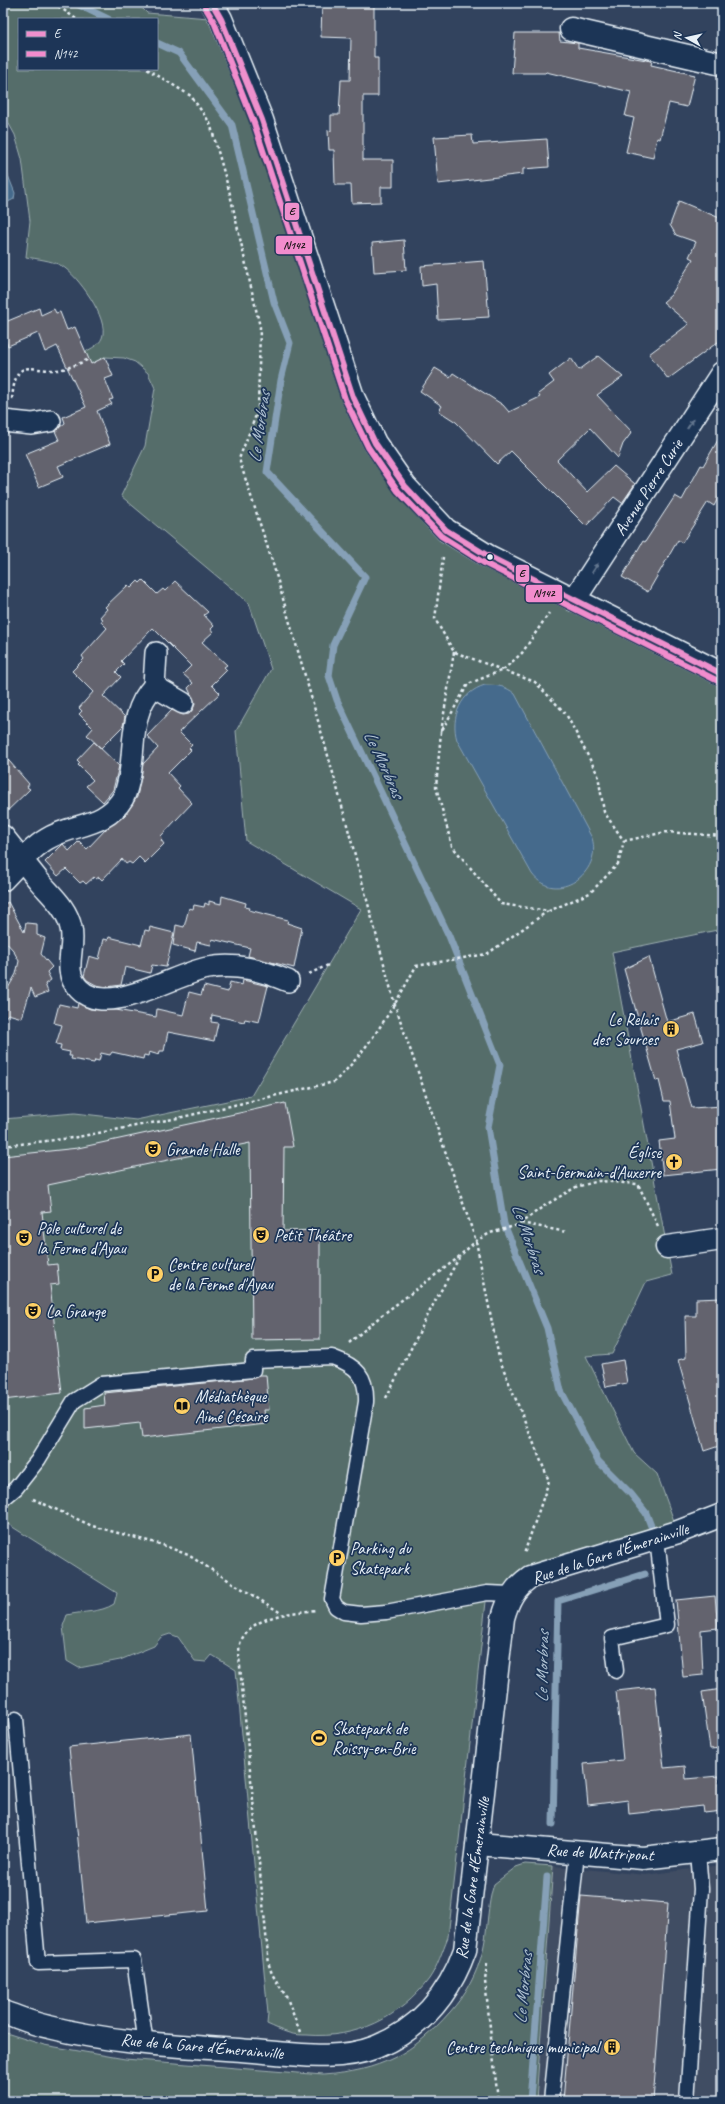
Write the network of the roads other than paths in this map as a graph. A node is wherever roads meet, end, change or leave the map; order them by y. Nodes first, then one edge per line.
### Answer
1 (212, 3) edge
2 (571, 29) dead end
3 (722, 64) edge
4 (722, 373) edge
5 (5, 421) edge
6 (50, 421) dead end
7 (568, 597) junction
8 (156, 653) dead end
9 (722, 674) edge
10 (154, 686) junction
11 (183, 703) dead end
12 (3, 836) edge
13 (23, 860) junction
14 (3, 880) edge
15 (288, 980) dead end
16 (722, 1240) edge
17 (667, 1247) road end
18 (3, 1499) edge
19 (722, 1515) edge
20 (657, 1539) junction
21 (511, 1594) junction
22 (616, 1671) dead end
23 (16, 1719) dead end
24 (478, 1844) junction
25 (711, 1850) edge
26 (577, 1852) junction
27 (3, 2012) edge
28 (146, 2044) junction
29 (551, 2101) edge
30 (687, 2101) edge

1 - 7 street
2 - 3 street
7 -> 4 street, Avenue Pierre Curie
5 - 6 street
7 - 9 street
8 - 10 street
10 - 11 street
10 - 13 street
12 - 13 street
13 - 14 street
13 - 15 street
16 - 17 street
18 - 21 lane
19 - 20 street, Rue de la Gare d'Émerainville
20 - 21 street, Rue de la Gare d'Émerainville
20 - 22 lane
21 - 24 street, Rue de la Gare d'Émerainville
23 - 28 lane
24 - 26 street, Rue de Wattripont
24 - 28 street, Rue de la Gare d'Émerainville
25 - 26 street, Rue de Wattripont
25 - 30 lane
26 - 29 lane
27 - 28 street, Rue de la Gare d'Émerainville

